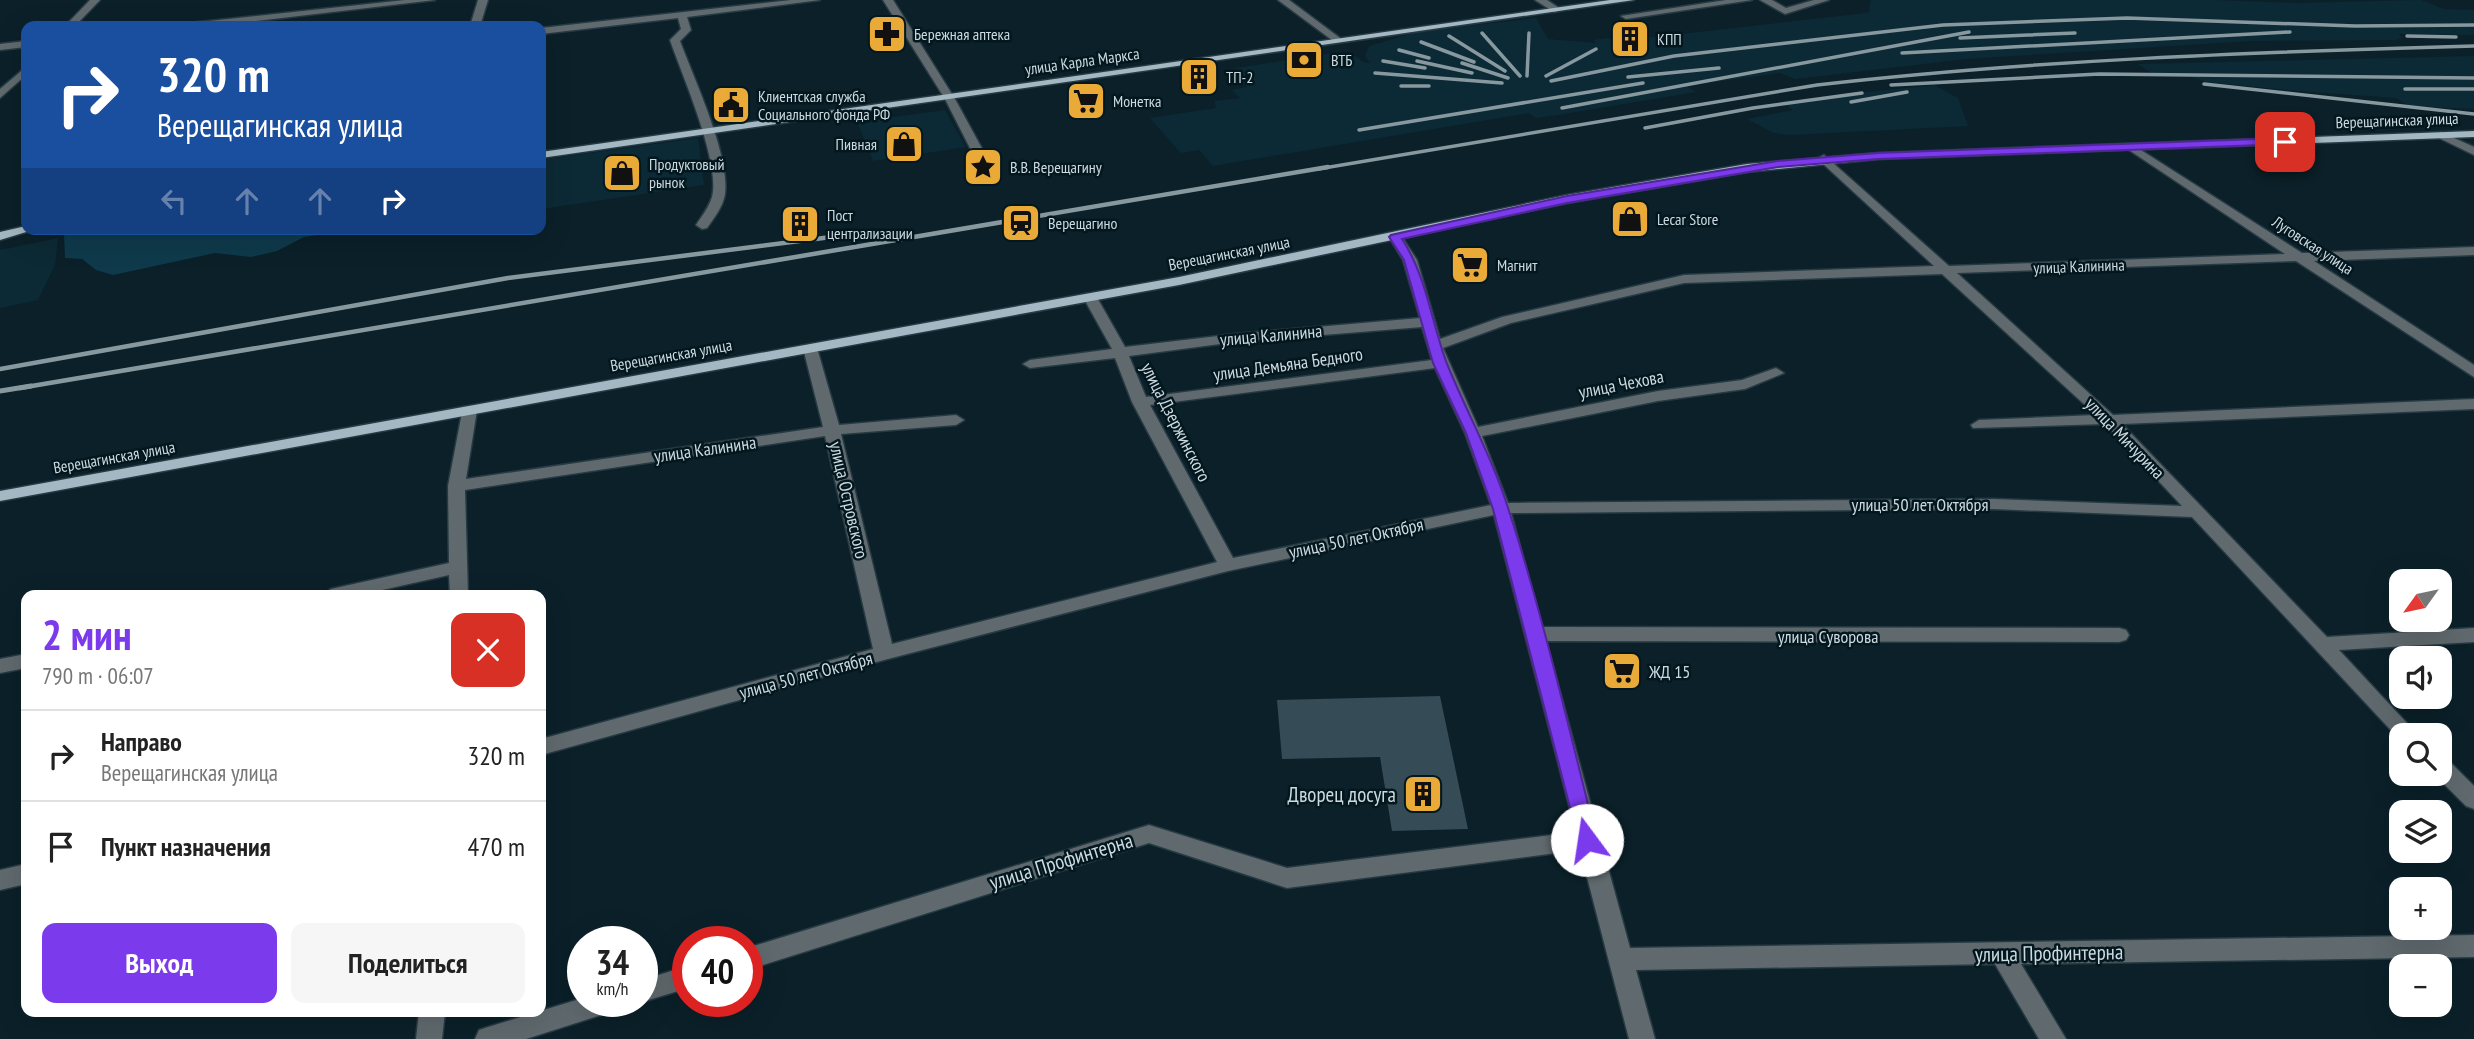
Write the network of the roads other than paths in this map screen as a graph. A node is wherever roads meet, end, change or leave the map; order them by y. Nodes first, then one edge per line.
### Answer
1 (95, 0) edge
2 (430, 0) edge
3 (483, 0) edge
4 (815, 0) edge
5 (888, 0) edge
6 (1283, 0) edge
7 (1540, 0) edge
8 (1629, 0) edge
9 (1747, 0) edge
10 (1765, 0) edge
11 (1824, 0) edge
12 (1557, 10) junction
13 (682, 16) junction
14 (1626, 16) dead end
15 (75, 21) edge
16 (236, 21) edge
17 (477, 21) edge
18 (546, 30) edge
19 (1339, 41) junction
20 (21, 45) edge
21 (0, 47) edge
22 (21, 75) edge
23 (21, 91) edge
24 (1, 94) edge
25 (950, 99) junction
26 (706, 132) junction
27 (2474, 134) edge
28 (2441, 135) junction
29 (2133, 148) junction
30 (2474, 152) edge
31 (546, 154) edge
32 (979, 154) dead end
33 (1824, 159) junction
34 (702, 225) dead end
35 (21, 231) edge
36 (0, 236) edge
37 (1395, 237) junction
38 (2474, 251) edge
39 (2303, 259) junction
40 (1949, 270) junction
41 (1684, 279) joint
42 (1090, 297) junction
43 (1429, 322) junction
44 (810, 348) junction
45 (1120, 351) junction
46 (1437, 355) junction
47 (1030, 364) dead end
48 (2474, 372) edge
49 (1776, 373) dead end
50 (1140, 402) junction
51 (2474, 404) edge
52 (469, 410) junction
53 (2110, 420) junction
54 (956, 421) dead end
55 (1979, 425) dead end
56 (832, 430) junction
57 (1473, 433) junction
58 (456, 486) junction
59 (0, 496) edge
60 (1501, 509) junction
61 (2194, 512) junction
62 (1228, 565) junction
63 (460, 567) junction
64 (354, 590) edge
65 (459, 590) edge
66 (1536, 634) junction
67 (2119, 635) dead end
68 (2474, 635) edge
69 (2320, 644) junction
70 (884, 653) junction
71 (21, 662) edge
72 (0, 666) edge
73 (2396, 723) edge
74 (546, 746) edge
75 (2452, 778) edge
76 (2474, 800) edge
77 (1587, 840) junction
78 (21, 875) edge
79 (0, 880) edge
80 (2474, 946) edge
81 (763, 953) edge
82 (2002, 954) junction
83 (1623, 959) junction
84 (567, 1015) edge
85 (431, 1017) edge
86 (429, 1039) edge
87 (488, 1039) edge
88 (1642, 1039) edge
89 (2053, 1039) edge

1 - 15 street
2 - 16 street
3 - 17 street
4 - 13 street
5 - 25 street
6 - 19 street
7 - 12 street
8 - 12 main road, улица Карла Маркса
9 - 14 street
10 - 11 street
12 - 19 main road, улица Карла Маркса
13 - 18 street
13 - 26 street
19 - 25 main road, улица Карла Маркса
20 - 21 street
22 - 24 street
23 - 24 street
25 - 26 main road, улица Карла Маркса
25 - 32 street
26 - 31 main road, улица Карла Маркса
26 - 34 street
27 - 28 main road, Верещагинская улица
28 - 29 main road, Верещагинская улица
28 - 30 street
29 - 33 main road, Верещагинская улица
29 - 39 street, Луговская улица
33 - 37 main road, Верещагинская улица
33 - 40 street, улица Мичурина
35 - 36 main road
37 - 42 main road, Верещагинская улица
37 - 43 street
38 - 39 street, улица Калинина
39 - 40 street, улица Калинина
39 - 48 street, Луговская улица
40 - 41 street, улица Калинина
40 - 53 street, улица Мичурина
41 - 46 street, улица Демьяна Бедного
42 - 44 main road, Верещагинская улица
42 - 45 street, улица Дзержинского
43 - 45 street, улица Калинина
43 - 46 street
44 - 52 main road, Верещагинская улица
44 - 56 street, улица Островского
45 - 47 street, улица Калинина
45 - 50 street, улица Дзержинского
46 - 50 street, улица Демьяна Бедного
46 - 57 street
49 - 57 street, улица Чехова
50 - 62 street, улица Дзержинского
51 - 53 street
52 - 58 street
52 - 59 main road, Верещагинская улица
53 - 55 street
53 - 61 street, улица Мичурина
54 - 56 street, улица Калинина
56 - 58 street, улица Калинина
56 - 70 street, улица Островского
57 - 60 street
58 - 63 street
60 - 61 street, улица 50 лет Октября
60 - 62 street, улица 50 лет Октября
60 - 66 street
61 - 69 street, улица Мичурина
62 - 70 street, улица 50 лет Октября
63 - 64 street
63 - 65 street
66 - 67 street, улица Суворова
66 - 77 street
68 - 69 street
69 - 73 street, улица Мичурина
70 - 74 street, улица 50 лет Октября
71 - 72 street
75 - 76 street
77 - 81 street, улица Профинтерна
77 - 83 street
78 - 79 street
80 - 82 street, улица Профинтерна
82 - 83 street, улица Профинтерна
82 - 89 street
83 - 88 street
84 - 87 street
85 - 86 street

